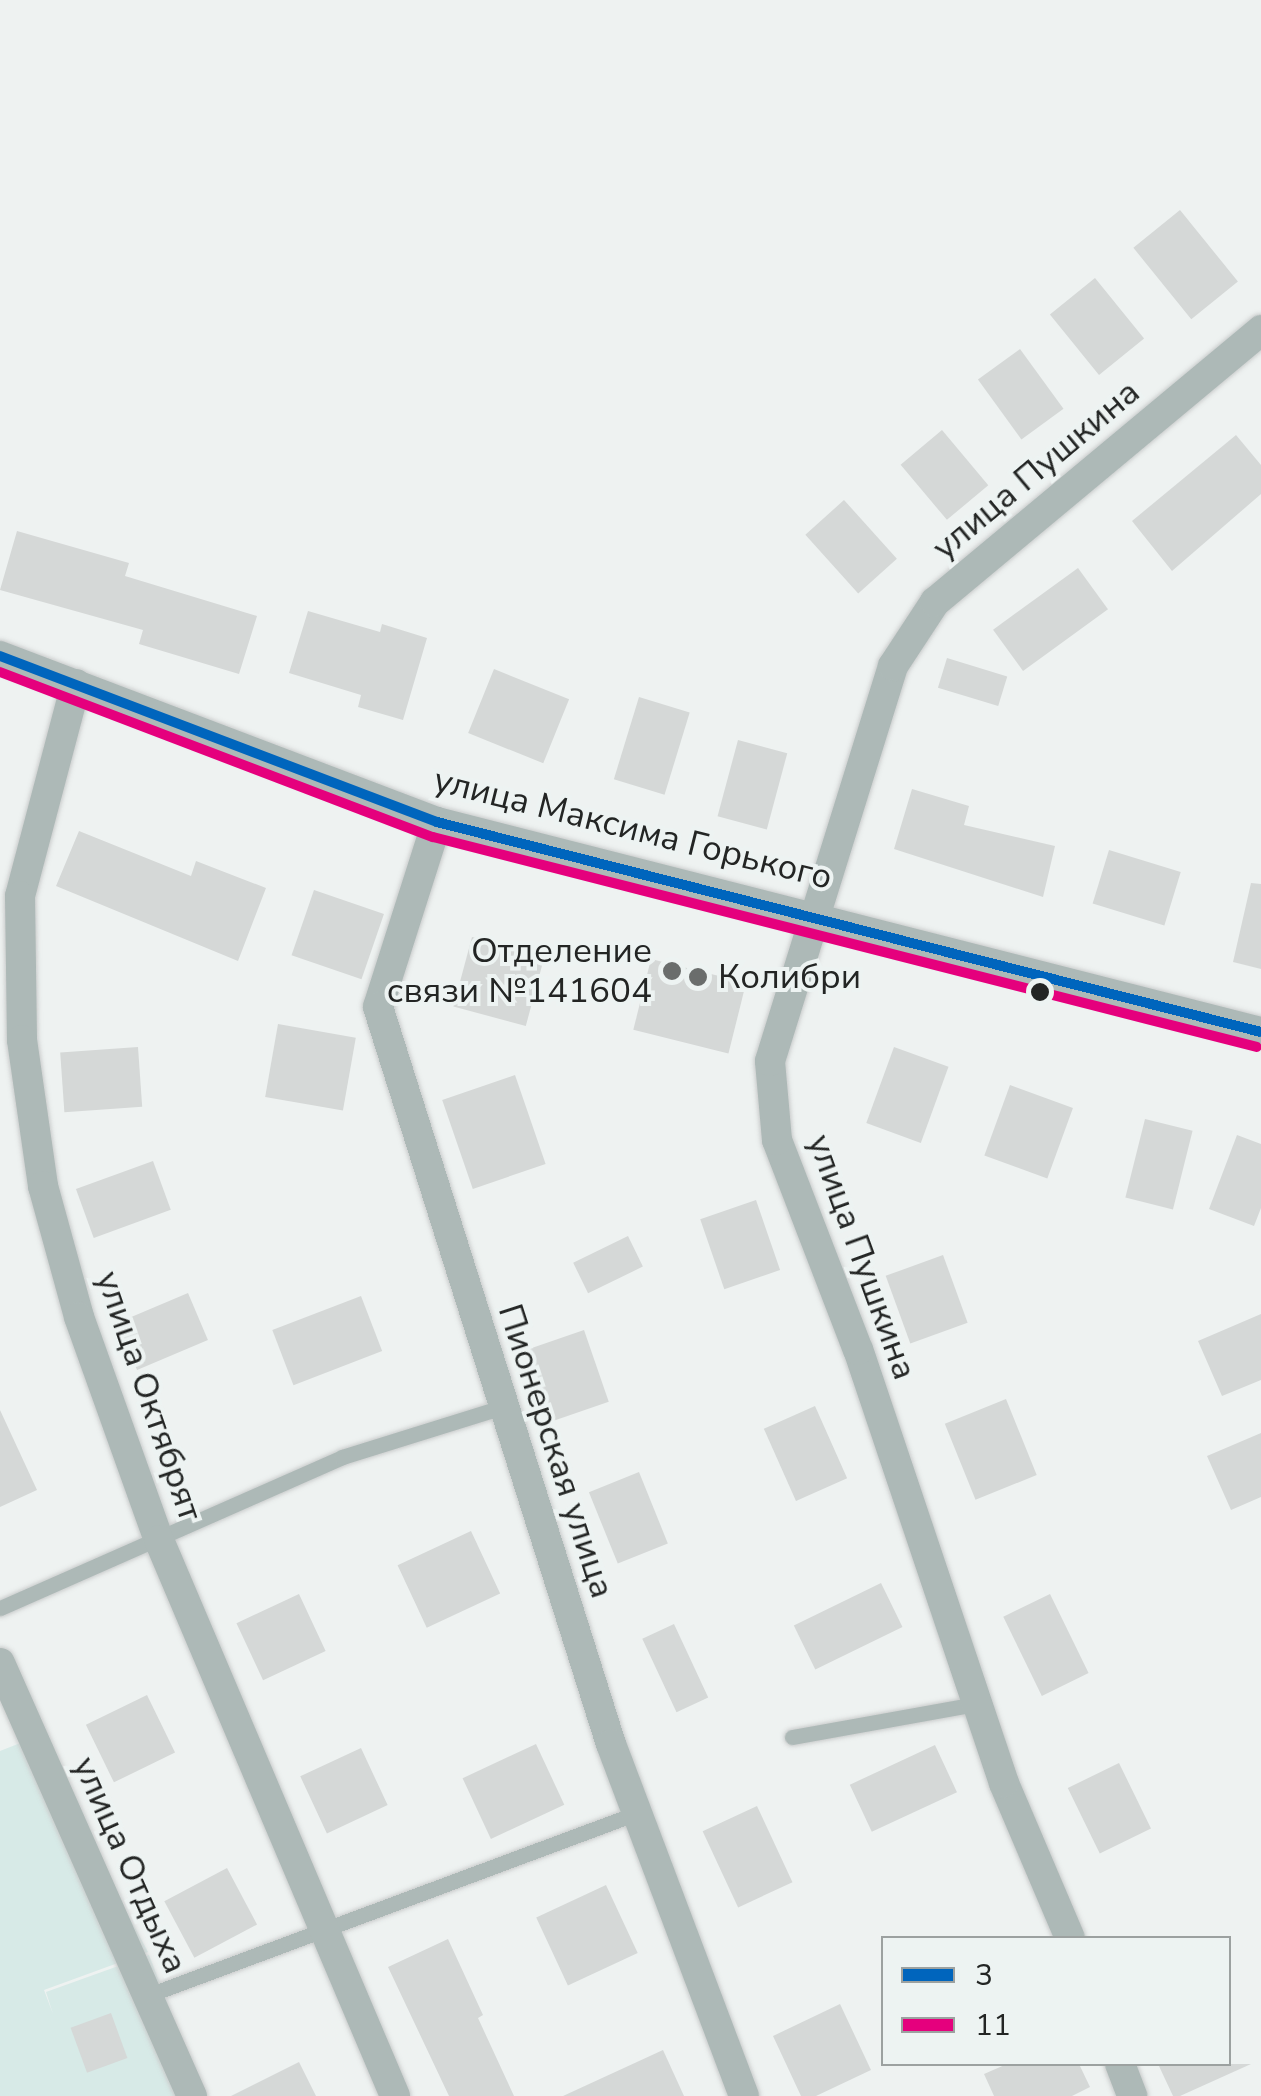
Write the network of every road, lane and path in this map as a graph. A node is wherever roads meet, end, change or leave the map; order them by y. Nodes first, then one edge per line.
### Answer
1 (1261, 330) edge
2 (0, 656) edge
3 (76, 684) junction
4 (437, 822) junction
5 (817, 914) junction
6 (1261, 1032) edge
7 (503, 1407) junction
8 (159, 1540) junction
9 (0, 1608) edge
10 (0, 1663) edge
11 (976, 1704) junction
12 (792, 1737) dead end
13 (636, 1813) junction
14 (323, 1930) junction
15 (1069, 1936) edge
16 (146, 1996) junction
17 (1121, 2066) edge
18 (192, 2096) edge
19 (396, 2096) edge
20 (744, 2096) edge
21 (1132, 2096) edge

1 - 5 street, улица Пушкина
2 - 3 street, улица Максима Горького
3 - 4 street, улица Максима Горького
3 - 8 street, улица Октябрят
4 - 5 street, улица Максима Горького
4 - 7 street, Пионерская улица
5 - 6 street, улица Максима Горького
5 - 11 street, улица Пушкина
7 - 8 lane
7 - 13 street, Пионерская улица
8 - 9 lane
8 - 14 street, улица Октябрят
10 - 16 street, улица Отдыха
11 - 12 lane
11 - 15 street, улица Пушкина
13 - 14 lane
13 - 20 street, Пионерская улица
14 - 16 lane
14 - 19 street, улица Октябрят
16 - 18 street, улица Отдыха
17 - 21 street

